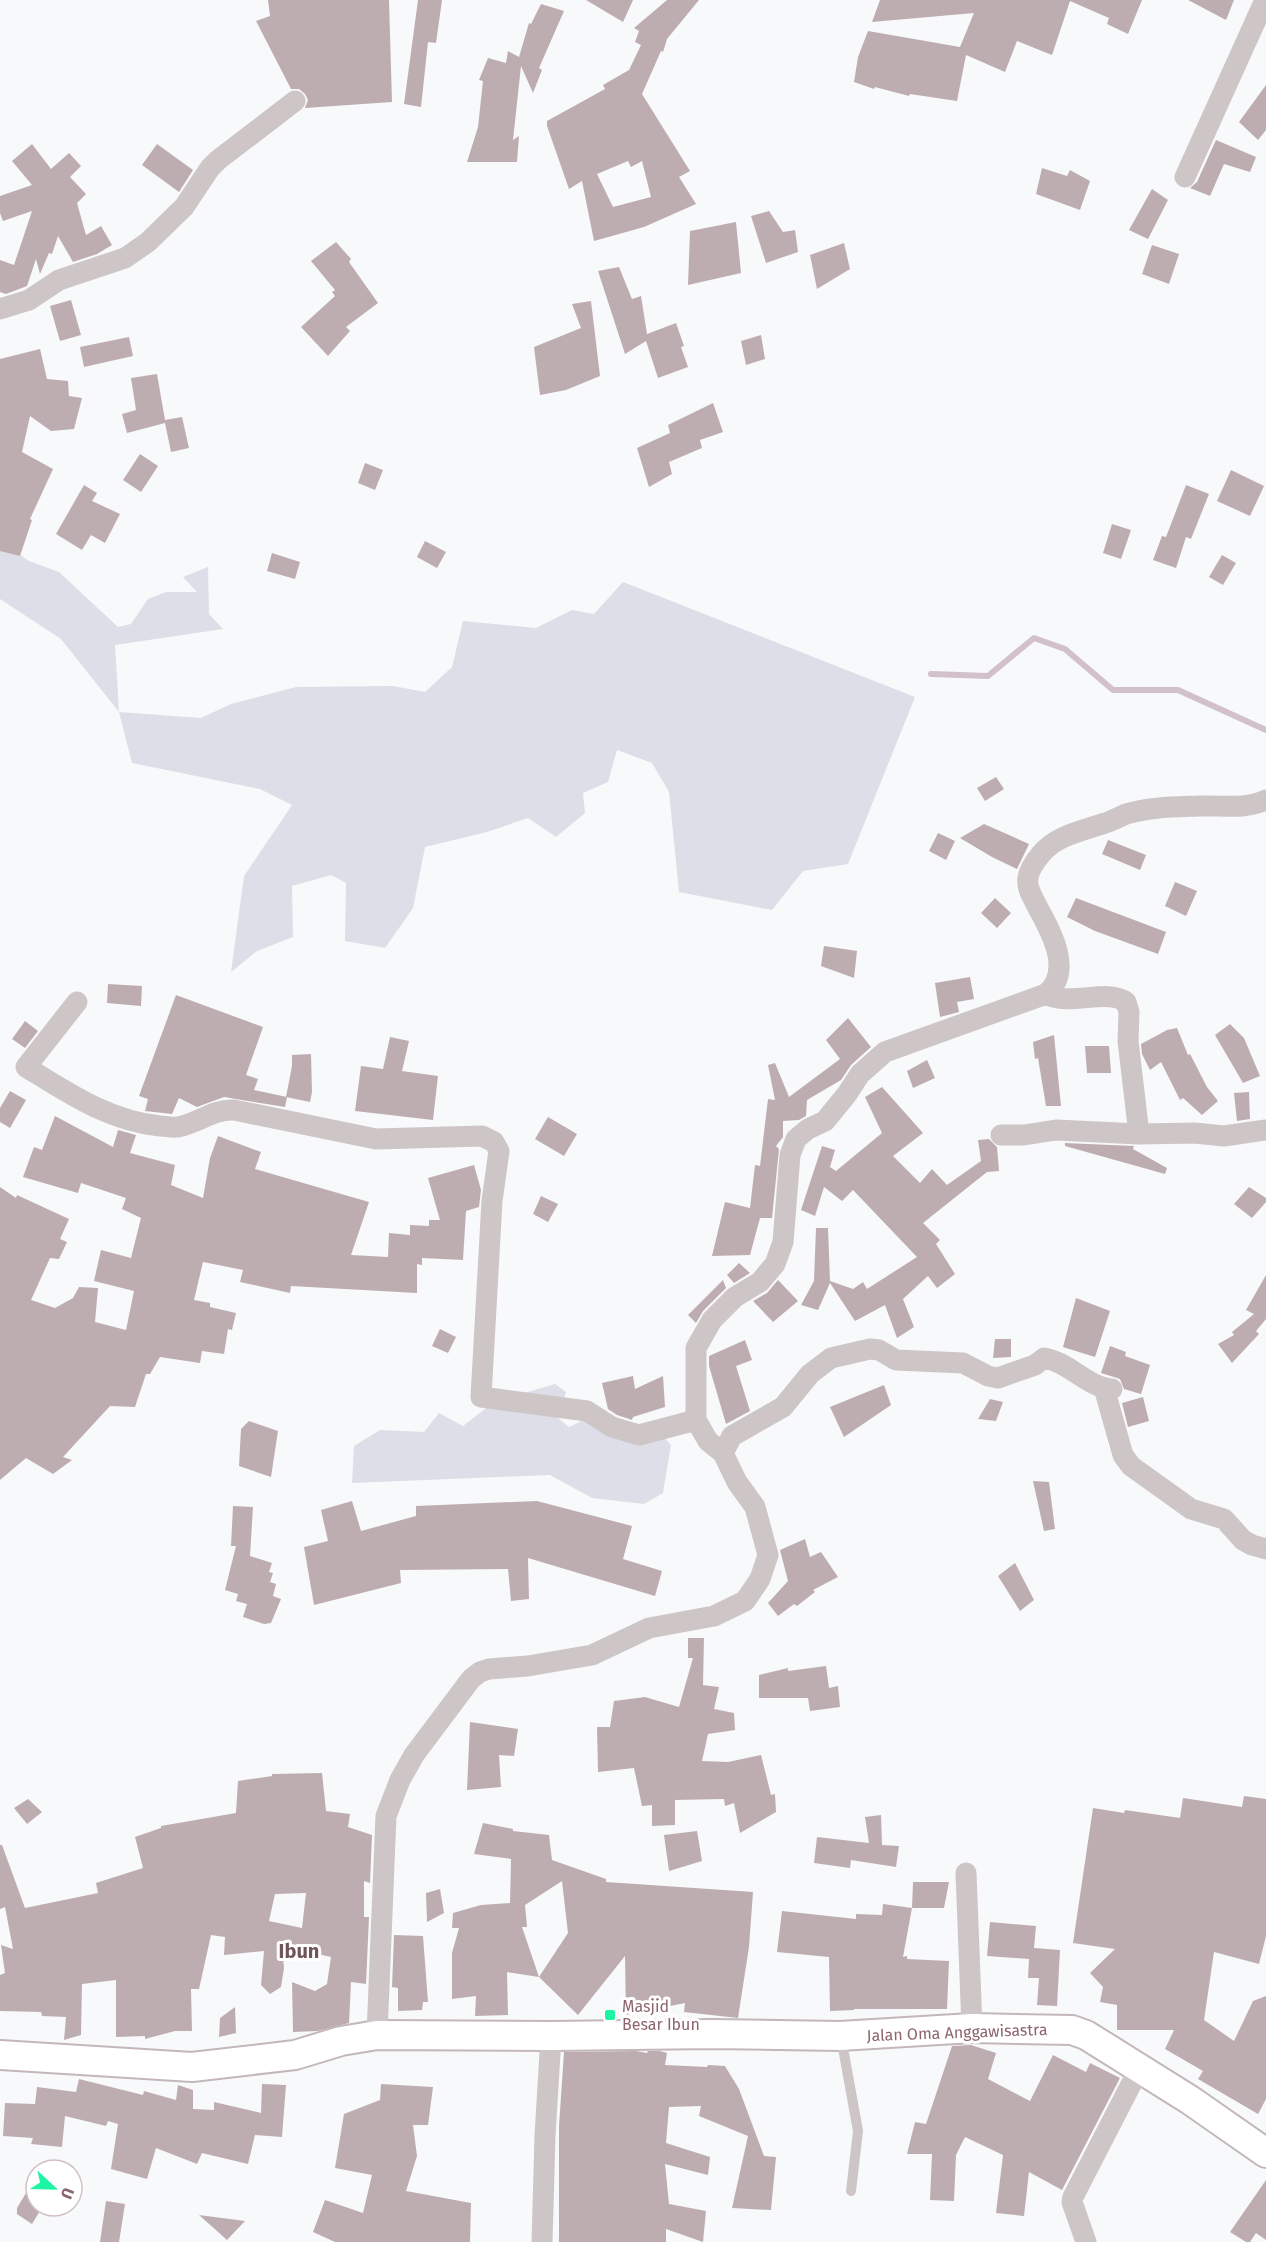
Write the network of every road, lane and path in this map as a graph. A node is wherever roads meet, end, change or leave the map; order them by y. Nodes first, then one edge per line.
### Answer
1 (1265, 0) edge
2 (295, 101) dead end
3 (1185, 177) dead end
4 (0, 309) edge
5 (1266, 800) edge
6 (1046, 994) junction
7 (77, 1002) dead end
8 (1266, 1130) edge
9 (1139, 1134) junction
10 (1001, 1135) dead end
11 (696, 1420) junction
12 (723, 1453) junction
13 (1266, 1549) edge
14 (966, 1873) dead end
15 (972, 2028) junction
16 (377, 2035) junction
17 (551, 2036) junction
18 (840, 2036) junction
19 (0, 2055) edge
20 (1139, 2069) junction
21 (1266, 2153) edge
22 (851, 2191) dead end
23 (542, 2242) edge
24 (1086, 2242) edge

1 - 3 street
2 - 4 street
5 - 6 street
6 - 9 street
6 - 11 street
7 - 11 street
8 - 9 street
9 - 10 street
11 - 12 street
12 - 13 street
12 - 16 street
14 - 15 street
15 - 18 main road, Jalan Oma Anggawisastra
15 - 20 main road, Jalan Oma Anggawisastra
16 - 17 main road, Jalan Oma Anggawisastra
16 - 19 main road, Jalan Oma Anggawisastra
17 - 18 main road, Jalan Oma Anggawisastra
17 - 23 street
18 - 22 lane
20 - 21 main road, Jalan Oma Anggawisastra
20 - 24 street

